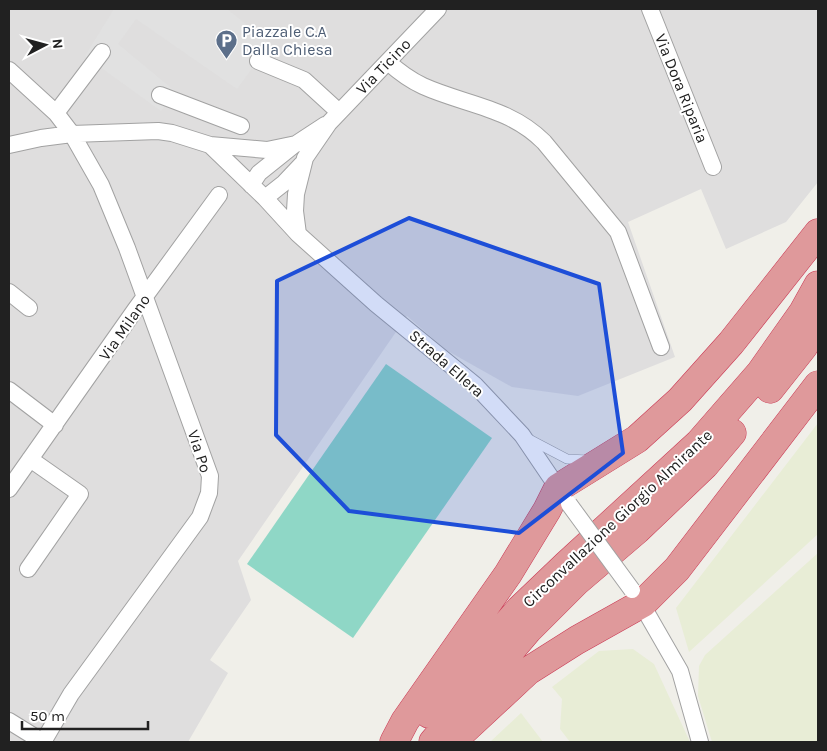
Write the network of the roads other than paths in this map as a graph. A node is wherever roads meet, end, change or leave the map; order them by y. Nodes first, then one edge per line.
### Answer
1 (438, 9) edge
2 (650, 9) edge
3 (102, 52) dead end
4 (258, 61) dead end
5 (388, 62) junction
6 (9, 70) edge
7 (160, 95) dead end
8 (56, 113) junction
9 (334, 117) junction
10 (241, 126) dead end
11 (72, 134) junction
12 (296, 144) junction
13 (9, 145) edge
14 (210, 145) junction
15 (302, 164) junction
16 (713, 167) dead end
17 (250, 185) junction
18 (219, 195) dead end
19 (265, 198) junction
20 (818, 233) edge
21 (298, 234) junction
22 (818, 285) edge
23 (9, 292) edge
24 (144, 298) junction
25 (30, 308) dead end
26 (818, 322) edge
27 (661, 347) dead end
28 (818, 385) edge
29 (9, 390) edge
30 (55, 425) junction
31 (522, 435) junction
32 (608, 457) junction
33 (30, 459) junction
34 (9, 489) edge
35 (564, 496) junction
36 (28, 569) dead end
37 (637, 597) junction
38 (9, 721) edge
39 (43, 742) edge
40 (394, 742) edge
41 (406, 742) edge
42 (433, 742) edge
43 (452, 742) edge
44 (700, 742) edge

1 - 5 street, Via Ticino
2 - 16 street, Via Dora Riparia
3 - 8 street
4 - 9 street
5 - 9 street, Via Ticino
5 - 27 street
6 - 8 street, Via Po
7 - 10 street
8 - 11 street, Via Po
9 - 12 street
9 - 15 street
11 - 13 street, Strada Ellera
11 - 14 street, Strada Ellera
11 - 24 street, Via Po
12 - 14 street
12 - 17 street
14 - 17 street, Strada Ellera
15 - 19 street
15 - 21 street
17 - 19 street, Strada Ellera
18 - 24 street, Via Milano
19 - 21 street, Strada Ellera
20 - 32 highway
21 - 31 street, Strada Ellera
22 - 41 highway, Circonvallazione Giorgio Almirante
23 - 25 street
24 - 30 street, Via Milano
24 - 39 street, Via Po
26 - 42 highway, Circonvallazione Giorgio Almirante
28 - 37 highway
29 - 30 street
30 - 33 street, Via Milano
31 - 32 lane
31 - 35 street, Strada Ellera
32 - 35 highway
33 - 34 street, Via Milano
33 - 36 street
35 - 37 street, Strada Ellera, bridge
35 - 40 highway
37 - 43 highway
37 - 44 street, Strada Ellera
38 - 39 street

